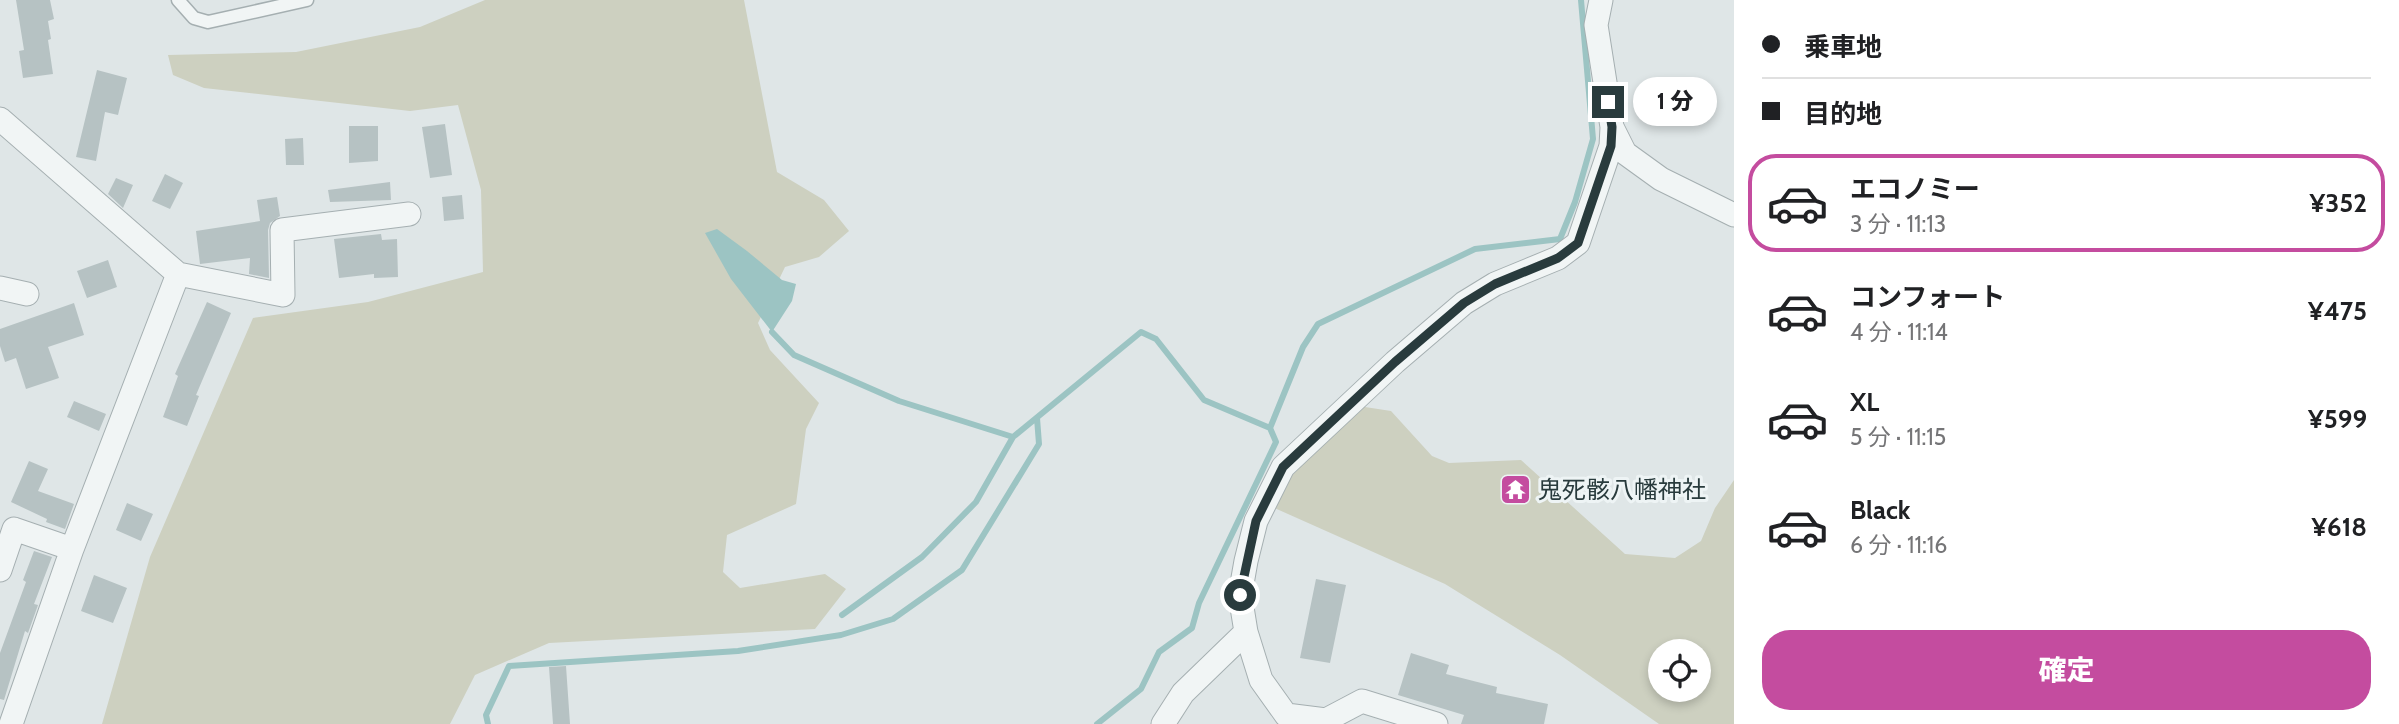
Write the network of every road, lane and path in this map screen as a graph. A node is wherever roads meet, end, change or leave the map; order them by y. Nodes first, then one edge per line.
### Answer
1 (178, 0) edge
2 (307, 0) edge
3 (1601, 0) edge
4 (0, 118) edge
5 (1612, 127) junction
6 (409, 214) dead end
7 (1734, 215) edge
8 (178, 274) junction
9 (0, 288) edge
10 (27, 294) dead end
11 (72, 550) junction
12 (0, 570) edge
13 (1246, 632) junction
14 (1403, 719) edge
15 (10, 724) edge
16 (1163, 724) edge
17 (1436, 724) edge

1 - 2 lane
3 - 5 street
4 - 8 street
5 - 7 street
5 - 13 street
6 - 8 street
8 - 11 street
9 - 10 street
11 - 12 street
11 - 15 street
13 - 14 street
13 - 16 street
14 - 17 street

